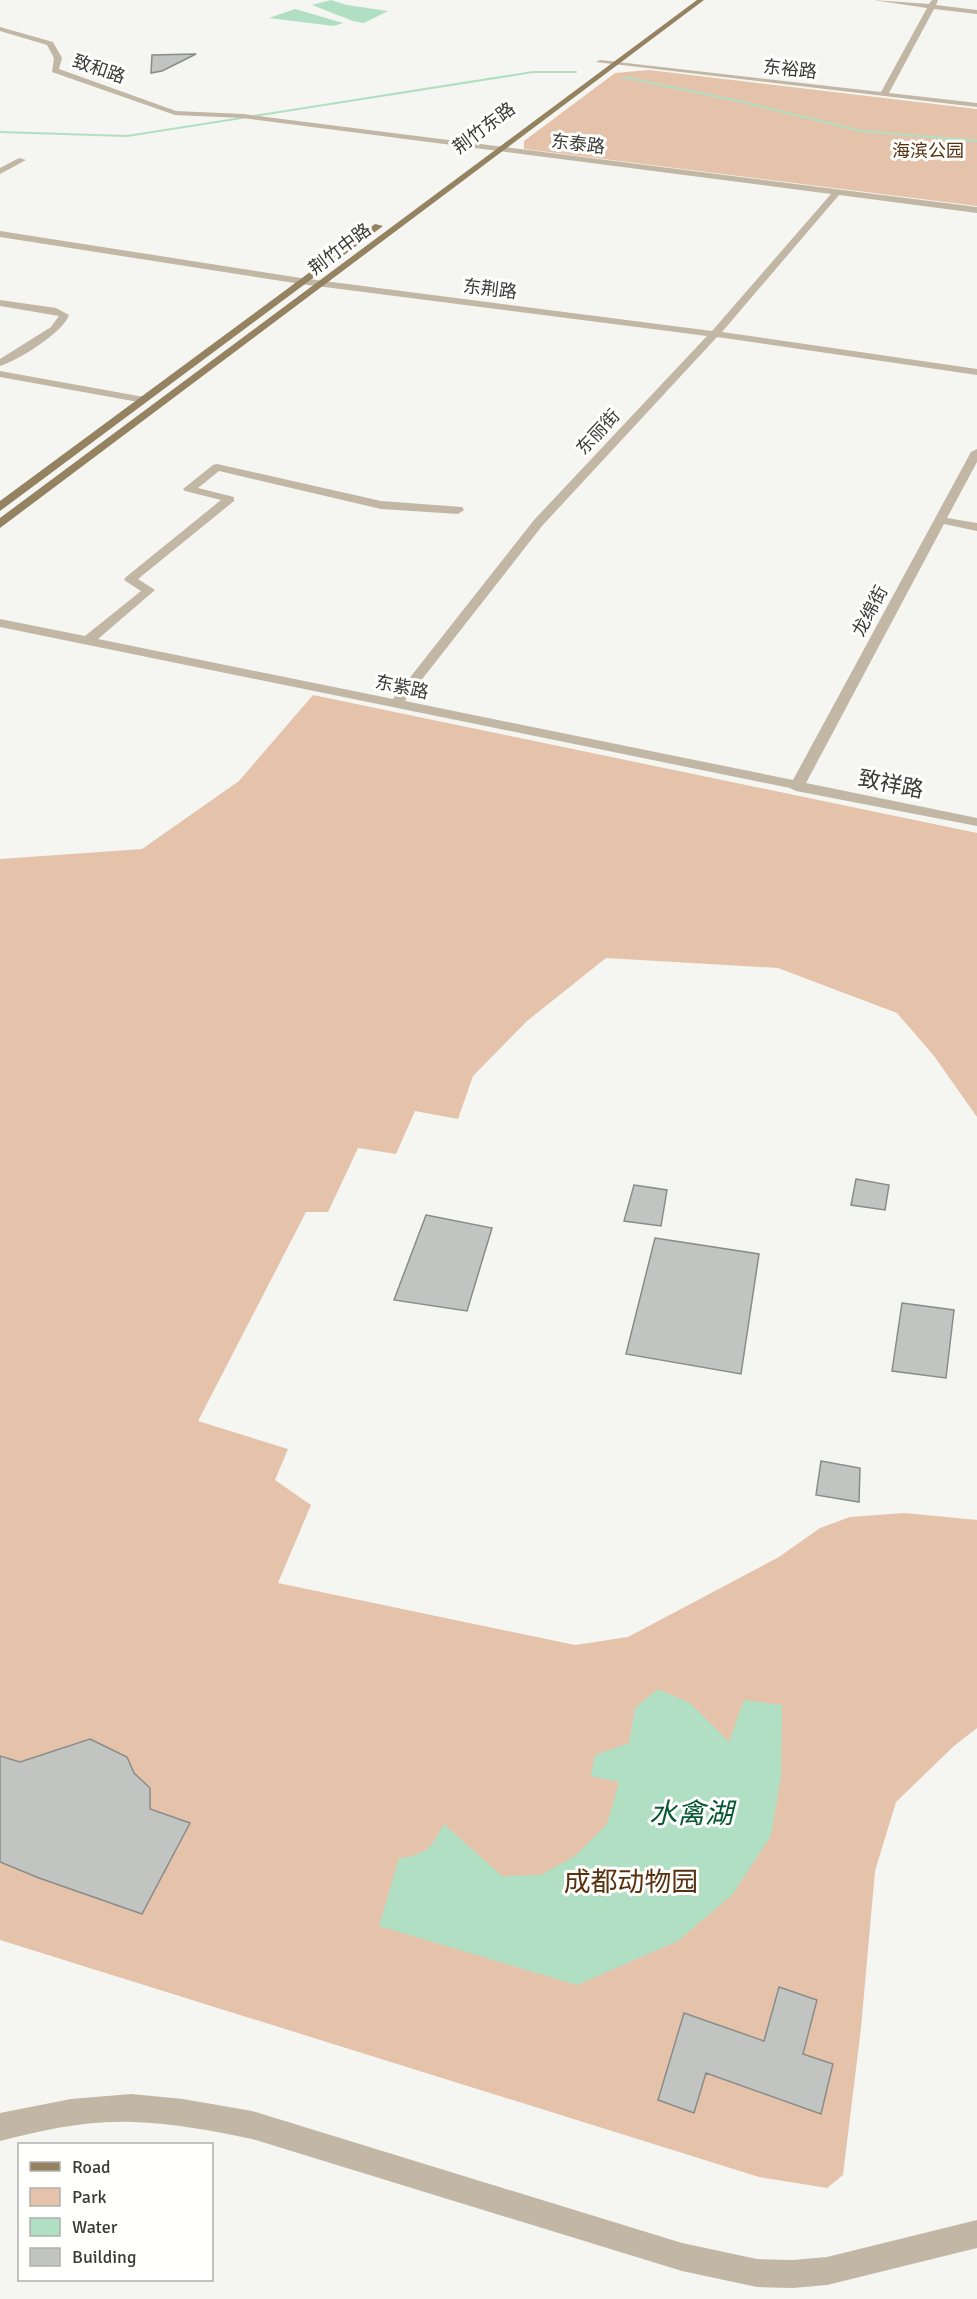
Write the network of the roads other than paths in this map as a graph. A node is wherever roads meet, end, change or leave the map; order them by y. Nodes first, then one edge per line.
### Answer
1 (687, 0) edge
2 (701, 0) edge
3 (876, 0) edge
4 (933, 3) edge
5 (677, 7) dead end
6 (977, 12) edge
7 (0, 29) edge
8 (610, 55) dead end
9 (600, 62) junction
10 (615, 64) junction
11 (591, 69) dead end
12 (884, 94) junction
13 (977, 105) edge
14 (175, 113) joint
15 (501, 135) dead end
16 (484, 148) junction
17 (500, 150) junction
18 (474, 156) dead end
19 (22, 160) dead end
20 (0, 171) edge
21 (836, 193) junction
22 (977, 210) edge
23 (387, 219) dead end
24 (0, 228) edge
25 (0, 234) edge
26 (305, 278) junction
27 (325, 281) junction
28 (0, 303) edge
29 (717, 332) junction
30 (0, 348) edge
31 (20, 351) junction
32 (977, 362) edge
33 (0, 363) edge
34 (977, 372) edge
35 (0, 374) edge
36 (144, 400) junction
37 (977, 452) edge
38 (0, 507) edge
39 (458, 510) dead end
40 (939, 520) junction
41 (0, 524) edge
42 (977, 527) edge
43 (0, 624) edge
44 (88, 641) junction
45 (396, 704) junction
46 (796, 787) junction
47 (977, 822) edge
48 (0, 2127) edge
49 (977, 2234) edge

1 - 5 main road
2 - 10 main road, 荆竹中路
3 - 4 street
4 - 6 street
4 - 12 street
7 - 14 street, 致和路
8 - 9 main road
9 - 10 street, 东裕路
9 - 11 main road
10 - 12 street, 东裕路
10 - 17 main road, 荆竹中路
12 - 13 street, 东裕路
14 - 16 street, 东泰路
15 - 16 main road, 荆竹东路
16 - 17 street, 东泰路
16 - 18 main road, 荆竹东路
17 - 21 street, 东泰路
17 - 27 main road, 荆竹中路
19 - 20 street
21 - 22 street, 东泰路
21 - 29 street, 东丽街
23 - 26 main road
24 - 26 street, 东荆路
25 - 26 street, 东荆路
26 - 27 street, 东荆路
26 - 36 main road, 荆竹中路
27 - 29 street, 东荆路
27 - 41 main road, 荆竹中路
28 - 31 street
29 - 32 street, 东荆路
29 - 34 street, 东荆路
29 - 45 street, 东丽街
30 - 31 street
31 - 33 street
35 - 36 street
36 - 38 main road, 荆竹中路
37 - 40 street, 龙绵街
39 - 44 street
40 - 42 street
40 - 46 street, 龙绵街
43 - 44 street, 东紫路
44 - 45 street, 东紫路
45 - 46 street, 东紫路
46 - 47 street, 致祥路
48 - 49 street

